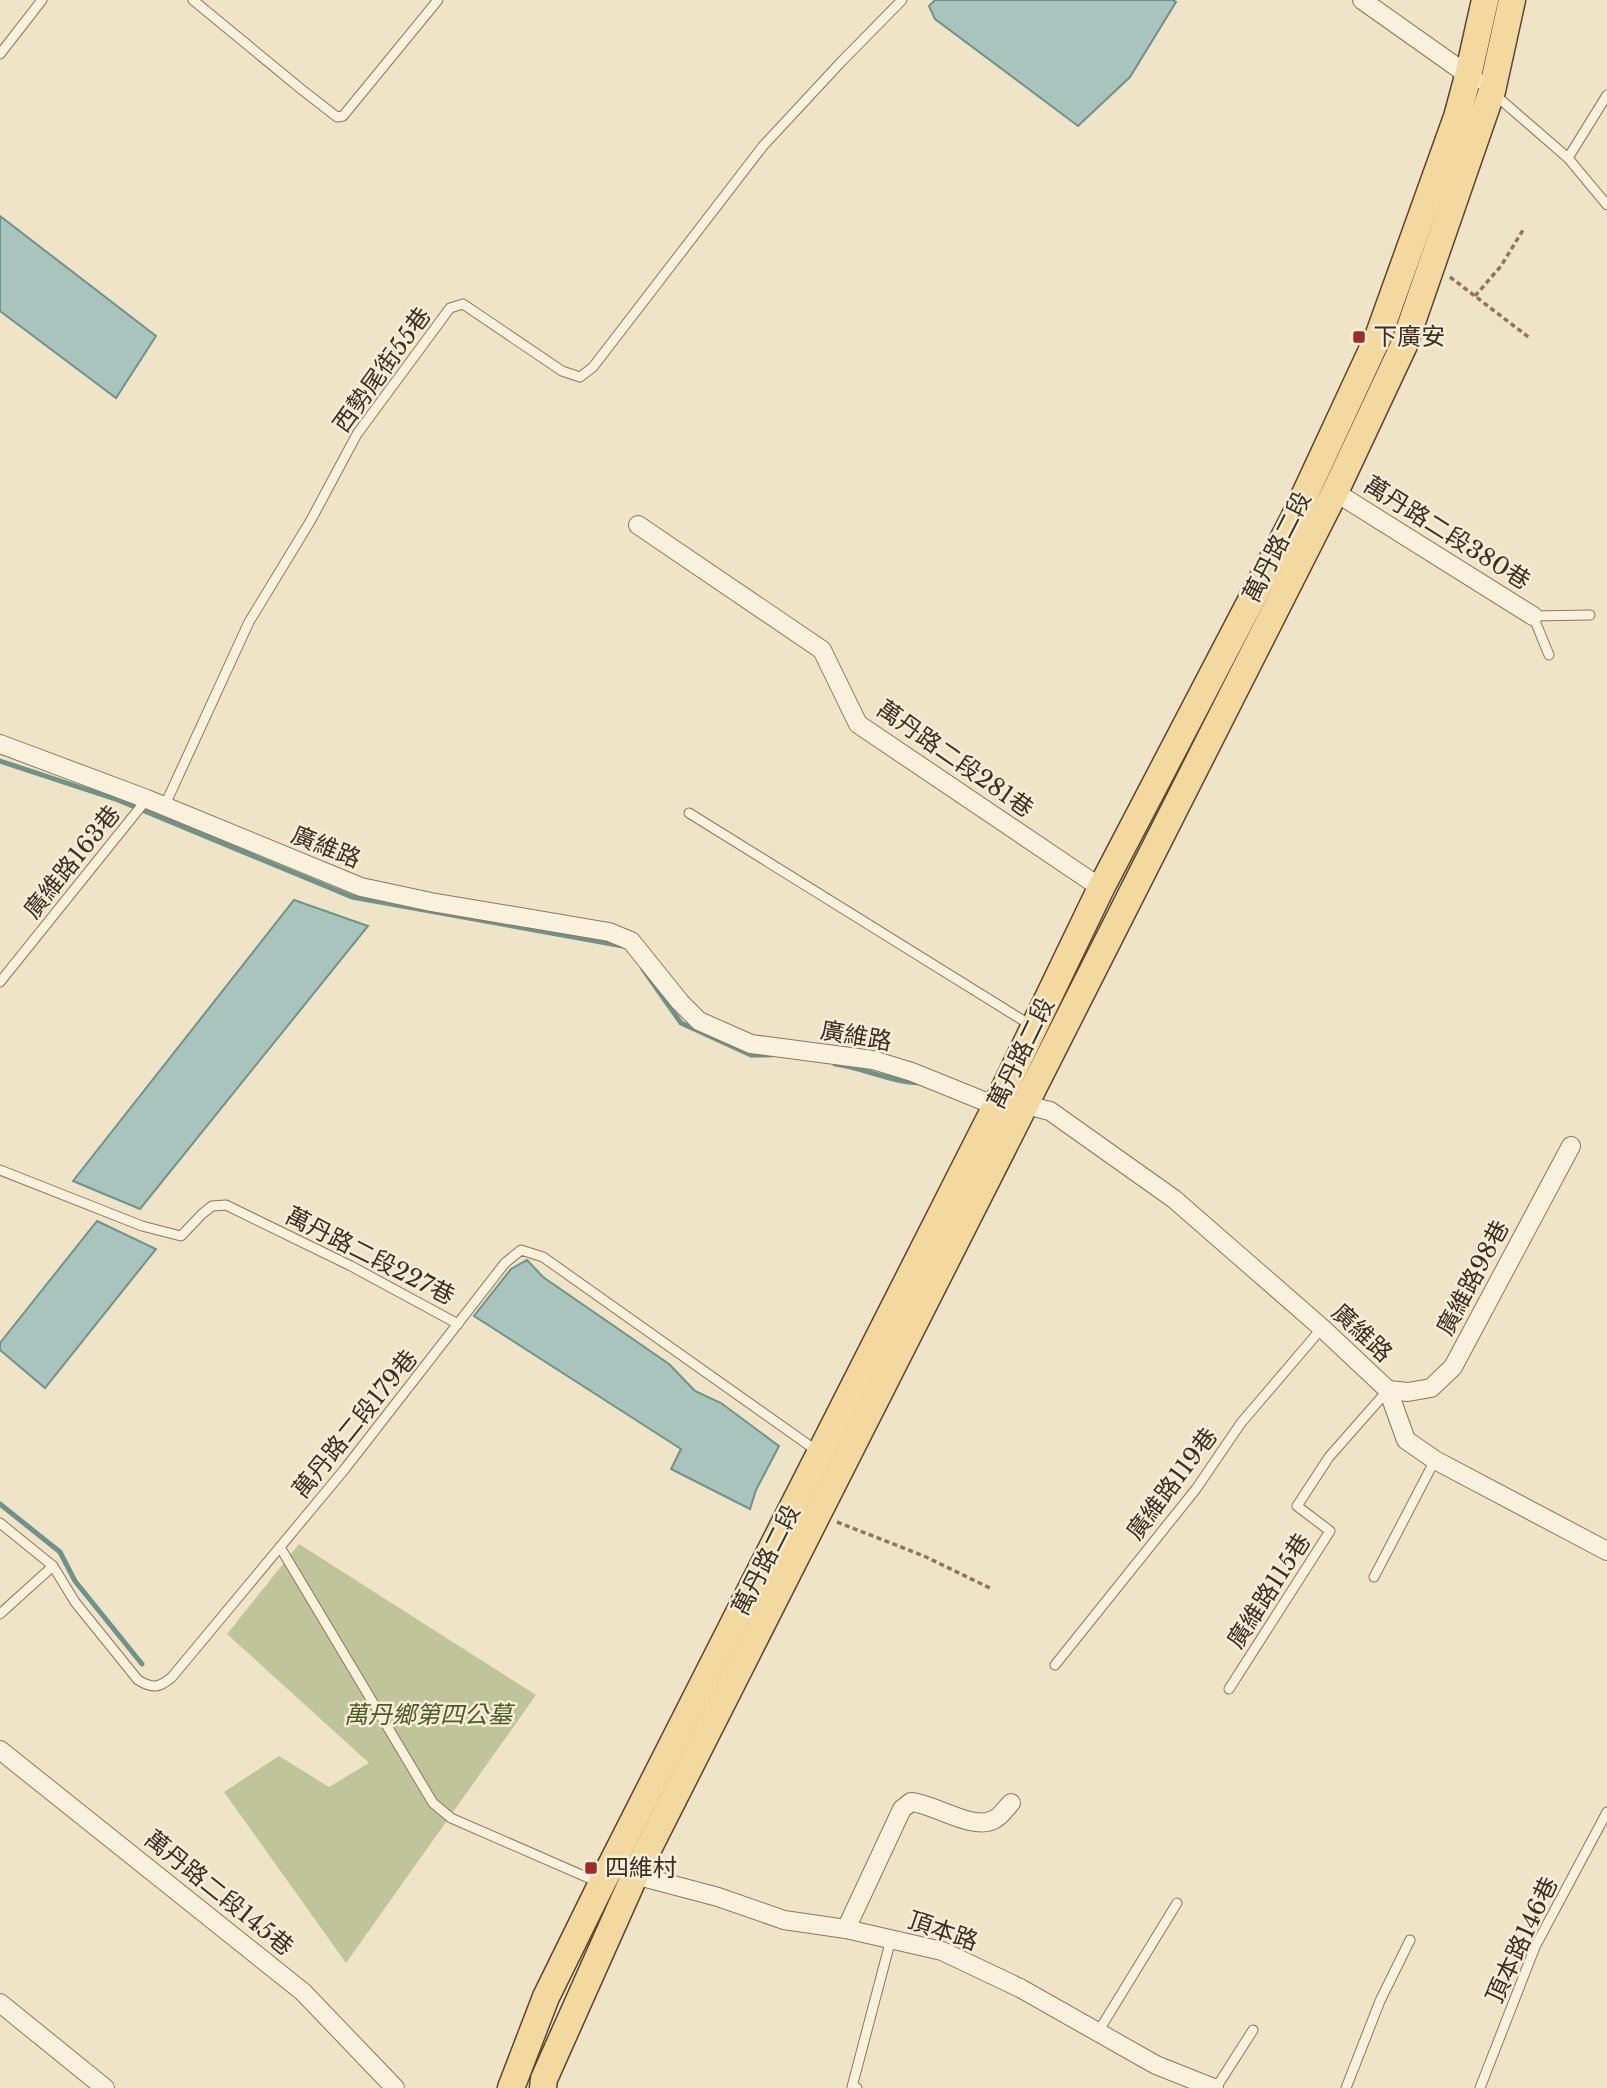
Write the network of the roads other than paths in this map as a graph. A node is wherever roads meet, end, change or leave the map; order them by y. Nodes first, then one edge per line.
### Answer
1 (42, 0) edge
2 (193, 0) edge
3 (438, 0) edge
4 (902, 0) edge
5 (1362, 0) edge
6 (1485, 0) edge
7 (1512, 0) edge
8 (0, 54) edge
9 (1468, 76) junction
10 (1492, 92) junction
11 (1607, 95) edge
12 (1568, 158) junction
13 (1607, 205) edge
14 (1311, 480) junction
15 (1335, 492) junction
16 (638, 525) dead end
17 (1590, 615) dead end
18 (1533, 616) junction
19 (1549, 655) dead end
20 (0, 744) edge
21 (147, 799) junction
22 (164, 807) junction
23 (689, 813) dead end
24 (1101, 888) junction
25 (0, 982) edge
26 (1034, 1027) junction
27 (1057, 1041) junction
28 (1026, 1105) junction
29 (996, 1106) junction
30 (1571, 1146) dead end
31 (0, 1170) edge
32 (458, 1324) junction
33 (1322, 1328) junction
34 (1388, 1390) junction
35 (820, 1453) junction
36 (1435, 1460) junction
37 (0, 1523) edge
38 (280, 1547) junction
39 (1607, 1552) edge
40 (53, 1566) junction
41 (1374, 1577) dead end
42 (0, 1614) edge
43 (1055, 1665) dead end
44 (1229, 1689) dead end
45 (0, 1750) edge
46 (1011, 1803) dead end
47 (1607, 1812) edge
48 (635, 1875) junction
49 (601, 1883) junction
50 (1177, 1903) dead end
51 (846, 1929) junction
52 (891, 1939) junction
53 (1409, 1940) dead end
54 (0, 2003) edge
55 (1254, 2029) dead end
56 (1098, 2032) junction
57 (105, 2088) edge
58 (395, 2088) edge
59 (511, 2088) edge
60 (543, 2088) edge
61 (857, 2088) edge
62 (1215, 2088) edge
63 (1346, 2088) edge
64 (1480, 2088) edge

1 - 8 lane
2 - 3 lane
4 - 22 lane, 西勢尾街55巷
5 - 9 street
6 - 9 main road, 萬丹路二段
7 - 10 main road, 萬丹路二段
9 - 10 street
9 - 14 main road, 萬丹路二段
10 - 12 lane
10 - 15 main road, 萬丹路二段
11 - 12 lane
12 - 13 lane
14 - 15 lane
14 - 24 main road, 萬丹路二段
15 - 18 street, 萬丹路二段380巷
15 - 27 main road, 萬丹路二段
16 - 24 street, 萬丹路二段281巷
17 - 18 lane
18 - 19 lane
20 - 21 street, 廣維路
21 - 22 street, 廣維路
21 - 25 lane, 廣維路163巷
22 - 29 street, 廣維路
23 - 26 lane
24 - 26 main road, 萬丹路二段
26 - 27 lane
26 - 29 main road, 萬丹路二段
27 - 28 main road, 萬丹路二段
28 - 29 street, 廣維路
28 - 33 street, 廣維路
28 - 48 main road, 萬丹路二段
29 - 35 main road, 萬丹路二段
30 - 34 street, 廣維路98巷
31 - 32 lane, 萬丹路二段227巷
32 - 35 lane, 萬丹路二段227巷
32 - 38 lane, 萬丹路二段179巷
33 - 34 street, 廣維路
33 - 43 lane, 廣維路119巷
34 - 36 street, 廣維路
34 - 44 lane, 廣維路115巷
35 - 49 main road, 萬丹路二段
36 - 39 street, 廣維路
36 - 41 lane
37 - 40 lane, 萬丹路二段179巷
38 - 40 lane, 萬丹路二段179巷
38 - 49 lane
40 - 42 lane
45 - 58 street, 萬丹路二段145巷
46 - 51 street
47 - 64 lane, 頂本路146巷
48 - 51 street, 頂本路
48 - 60 main road, 萬丹路二段
49 - 59 main road, 萬丹路二段
50 - 56 lane
51 - 52 street, 頂本路
52 - 56 street, 頂本路
52 - 61 lane
53 - 63 lane
54 - 57 street
55 - 62 lane
56 - 62 street, 頂本路

